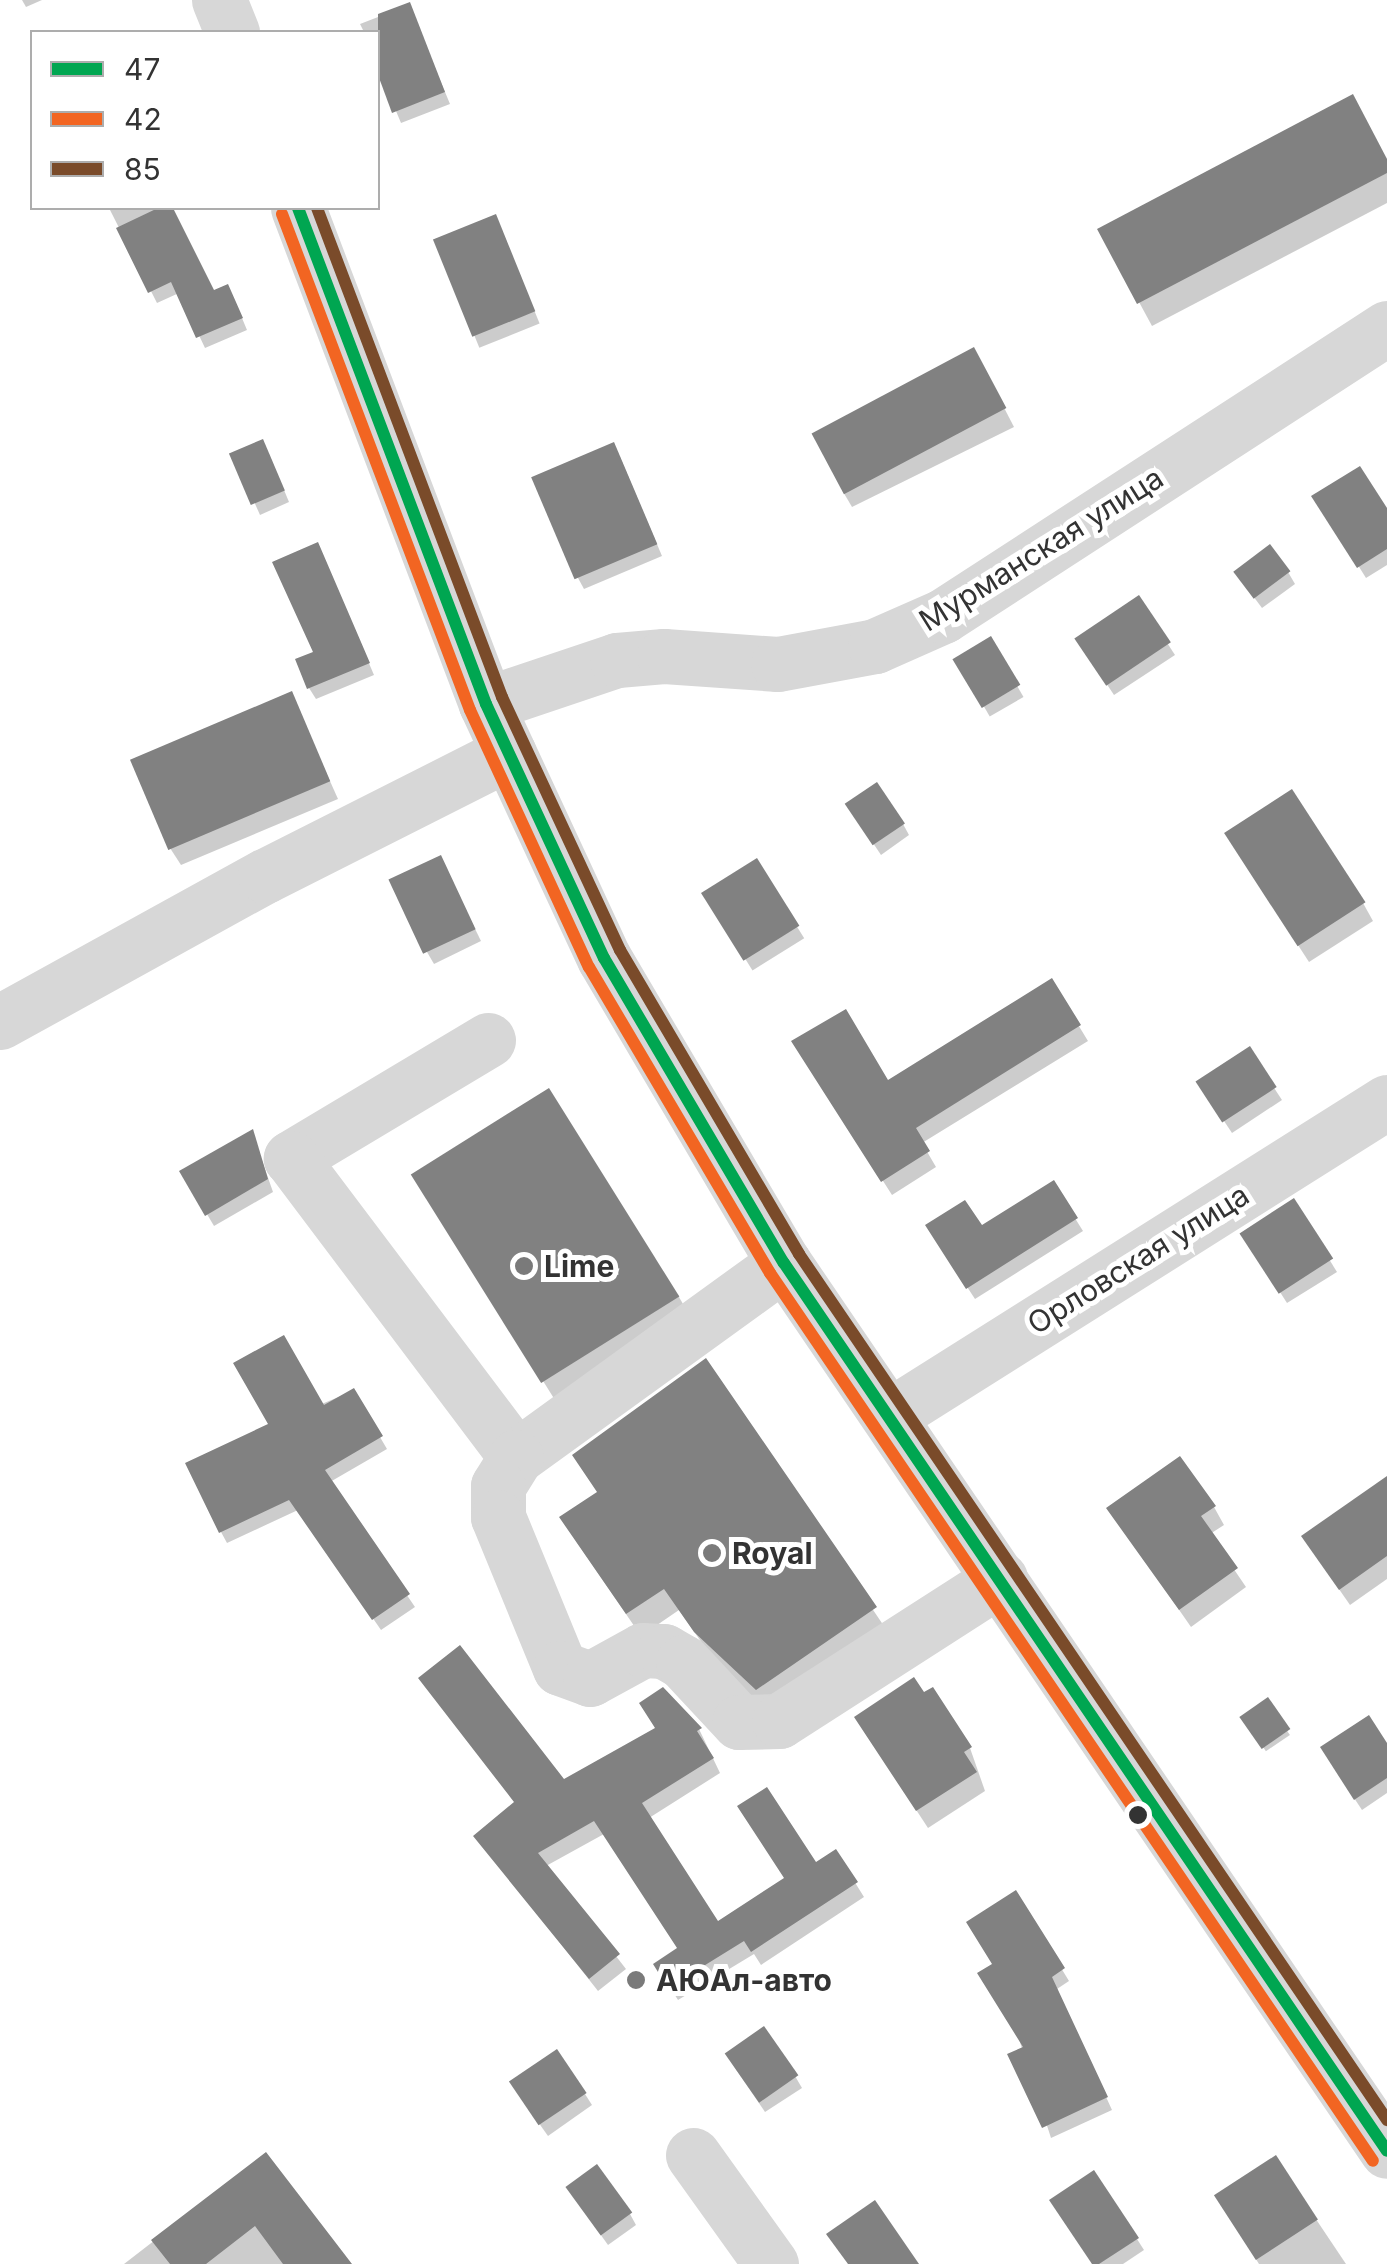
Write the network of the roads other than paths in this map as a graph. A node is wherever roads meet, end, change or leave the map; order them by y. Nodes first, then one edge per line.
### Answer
1 (219, 0) edge
2 (231, 30) edge
3 (299, 210) edge
4 (1387, 328) edge
5 (486, 704) junction
6 (509, 753) junction
7 (0, 1022) edge
8 (488, 1040) dead end
9 (1387, 1102) edge
10 (784, 1263) junction
11 (889, 1416) junction
12 (516, 1457) junction
13 (1000, 1579) junction
14 (1387, 2152) edge
15 (694, 2155) dead end
16 (771, 2264) edge

1 - 2 street
3 - 5 street
4 - 5 street, Мурманская улица
5 - 6 street
6 - 7 street
6 - 10 street
8 - 12 street
9 - 11 street, Орловская улица
10 - 11 street
10 - 12 street
11 - 13 street
12 - 13 street
13 - 14 street
15 - 16 street

